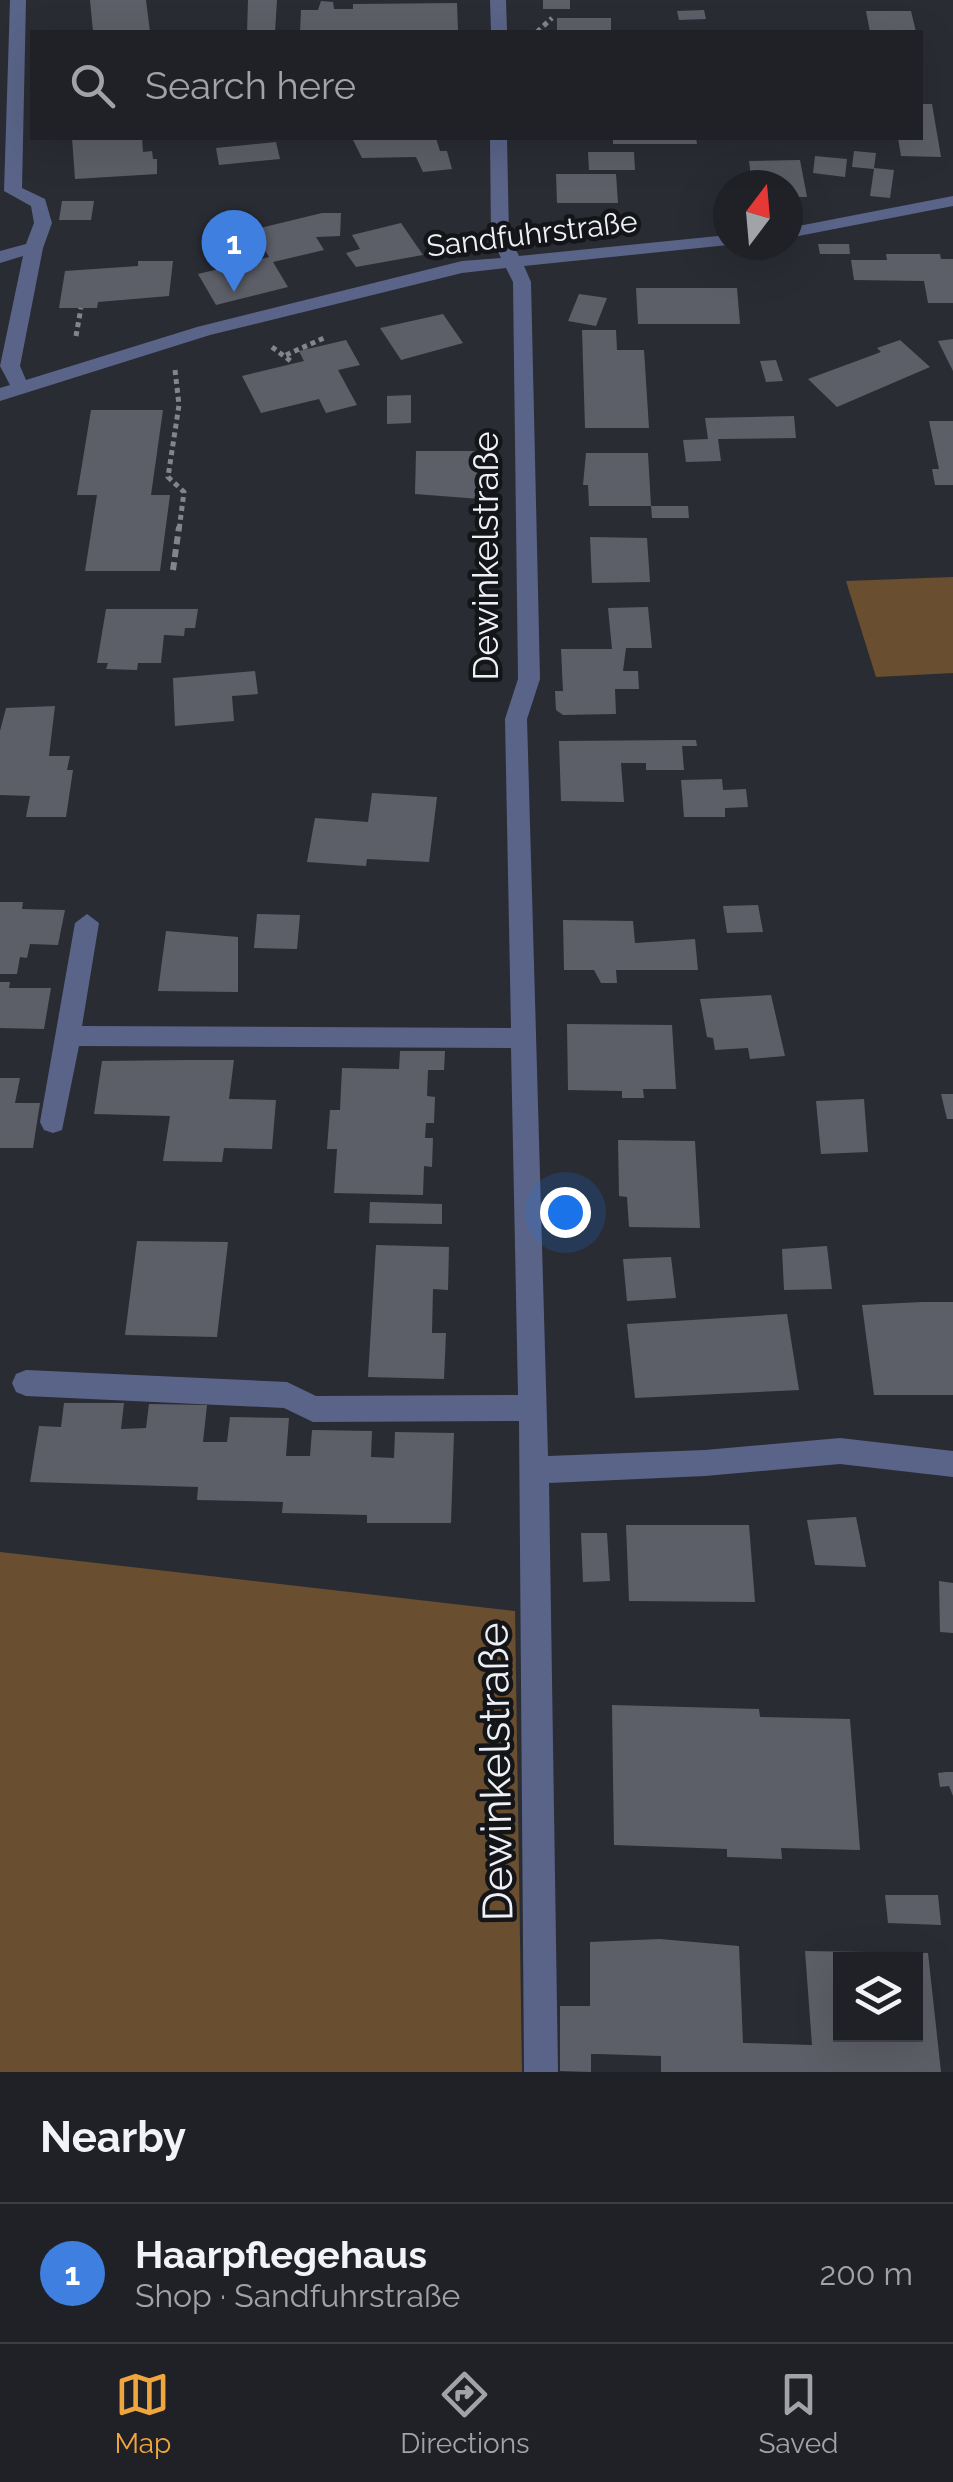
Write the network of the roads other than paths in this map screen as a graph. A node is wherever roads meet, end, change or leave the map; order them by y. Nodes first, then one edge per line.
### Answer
1 (18, 0) edge
2 (498, 0) edge
3 (498, 30) edge
4 (498, 140) edge
5 (6, 195) edge
6 (953, 202) edge
7 (803, 230) edge
8 (713, 242) edge
9 (34, 248) junction
10 (0, 257) edge
11 (513, 262) junction
12 (20, 388) junction
13 (0, 395) edge
14 (86, 923) dead end
15 (67, 1036) junction
16 (521, 1038) junction
17 (53, 1122) dead end
18 (26, 1383) dead end
19 (532, 1408) junction
20 (953, 1464) edge
21 (534, 1470) junction
22 (541, 2072) edge

1 - 5 street
2 - 3 street
4 - 11 street, Dewinkelstraße
5 - 9 street
6 - 7 street
8 - 11 street, Sandfuhrstraße
9 - 10 street
9 - 12 street
11 - 12 street, Sandfuhrstraße
11 - 16 street, Dewinkelstraße
12 - 13 street, Sandfuhrstraße
14 - 15 street
15 - 16 street
15 - 17 street
16 - 19 street, Dewinkelstraße
18 - 19 street
19 - 21 street, Dewinkelstraße
20 - 21 street
21 - 22 street, Dewinkelstraße

